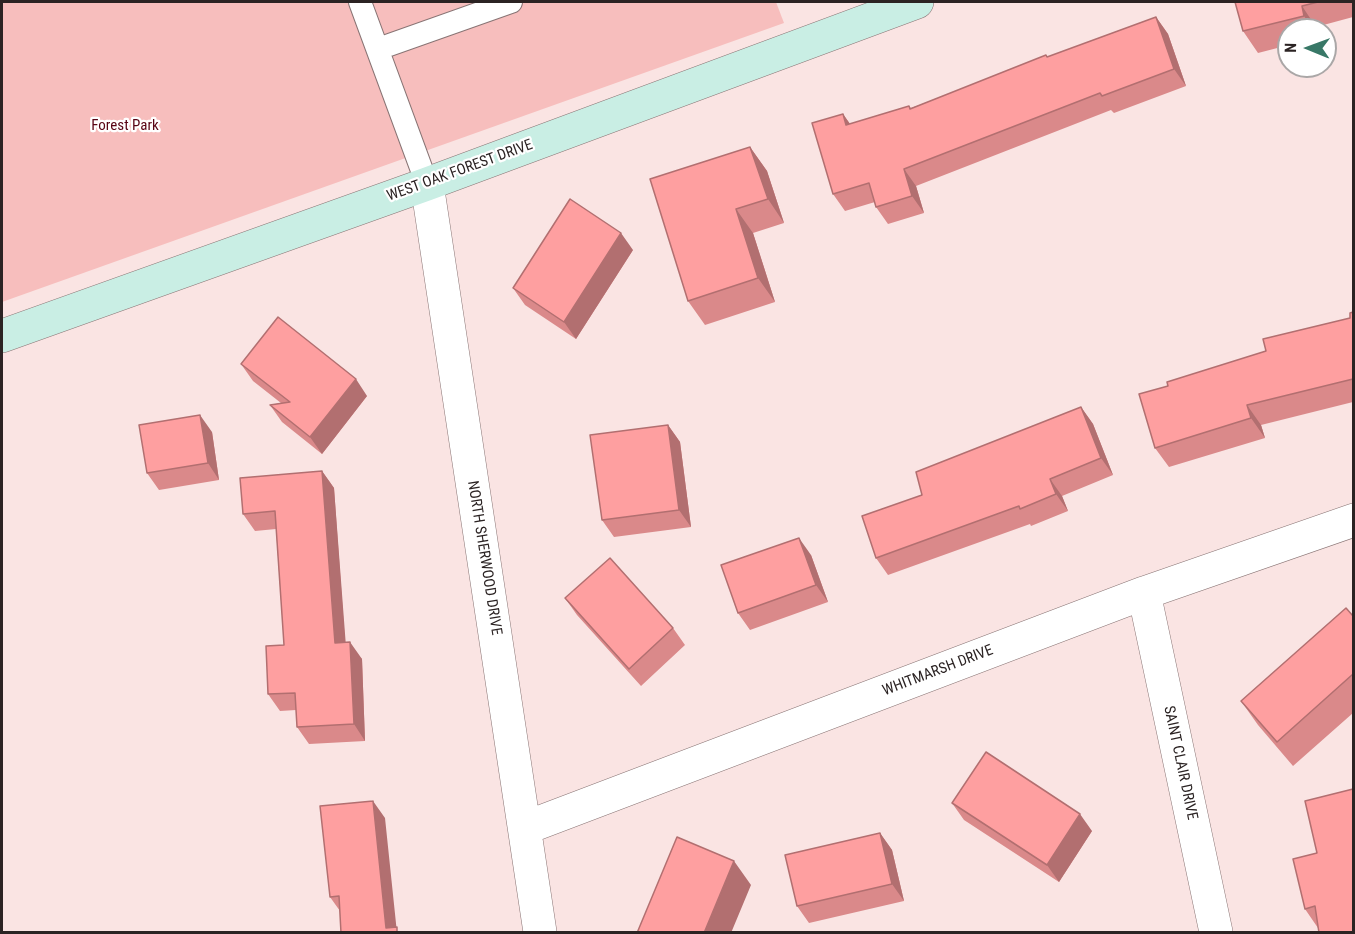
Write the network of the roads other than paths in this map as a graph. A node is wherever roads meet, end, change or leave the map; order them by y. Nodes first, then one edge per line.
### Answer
1 (360, 2) edge
2 (511, 2) edge
3 (917, 2) edge
4 (378, 49) junction
5 (427, 184) junction
6 (2, 336) edge
7 (1353, 520) edge
8 (1144, 593) junction
9 (525, 828) junction
10 (540, 933) edge
11 (1216, 933) edge

1 - 4 lane
2 - 4 lane
3 - 5 main road, WEST OAK FOREST DRIVE
4 - 5 lane
5 - 6 main road, WEST OAK FOREST DRIVE
5 - 9 street, NORTH SHERWOOD DRIVE
7 - 8 street, WHITMARSH DRIVE
8 - 9 street, WHITMARSH DRIVE
8 - 11 street, SAINT CLAIR DRIVE
9 - 10 street, NORTH SHERWOOD DRIVE

